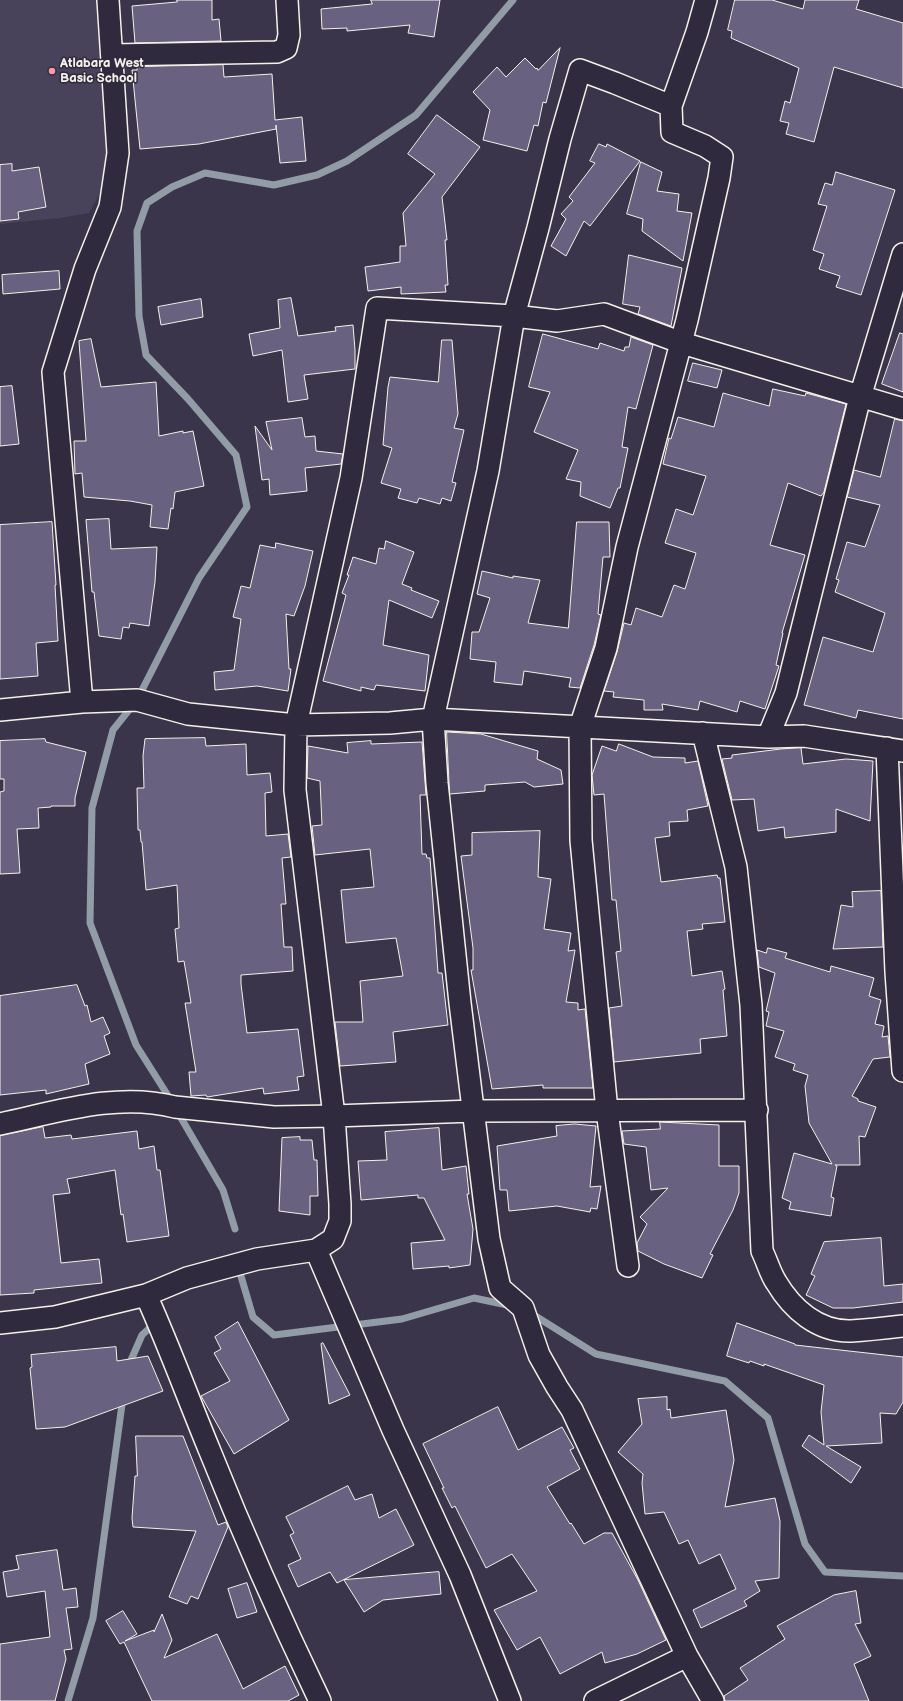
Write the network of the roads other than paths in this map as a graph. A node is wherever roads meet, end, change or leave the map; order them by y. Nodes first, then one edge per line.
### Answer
1 (108, 0) edge
2 (287, 0) edge
3 (706, 0) edge
4 (113, 56) junction
5 (671, 106) junction
6 (903, 254) edge
7 (514, 316) junction
8 (682, 343) junction
9 (860, 397) junction
10 (903, 409) edge
11 (82, 702) junction
12 (0, 710) edge
13 (433, 719) junction
14 (296, 725) junction
15 (580, 727) junction
16 (703, 733) junction
17 (768, 737) junction
18 (895, 750) edge
19 (903, 1072) edge
20 (757, 1110) junction
21 (473, 1111) junction
22 (607, 1111) junction
23 (334, 1116) junction
24 (0, 1124) edge
25 (316, 1250) junction
26 (628, 1266) dead end
27 (146, 1295) junction
28 (0, 1323) edge
29 (903, 1326) edge
30 (687, 1656) junction
31 (320, 1701) edge
32 (510, 1701) edge
33 (596, 1701) edge
34 (713, 1701) edge

1 - 4 street
2 - 4 street
3 - 5 street
4 - 11 street
5 - 7 street
5 - 8 street
6 - 9 street
7 - 8 street
7 - 13 street
7 - 14 street
8 - 9 street
8 - 15 street
9 - 10 street
9 - 17 street
11 - 12 street
11 - 14 street
13 - 14 street
13 - 15 street
13 - 21 street
14 - 23 street
15 - 16 street
15 - 22 street
16 - 17 street
16 - 20 street
17 - 18 street
18 - 19 street
20 - 22 street
20 - 29 street
21 - 22 street
21 - 23 street
21 - 30 street
22 - 26 street
23 - 24 street
23 - 25 street
25 - 27 street
25 - 32 street
27 - 28 street
27 - 31 street
30 - 33 street
30 - 34 street

